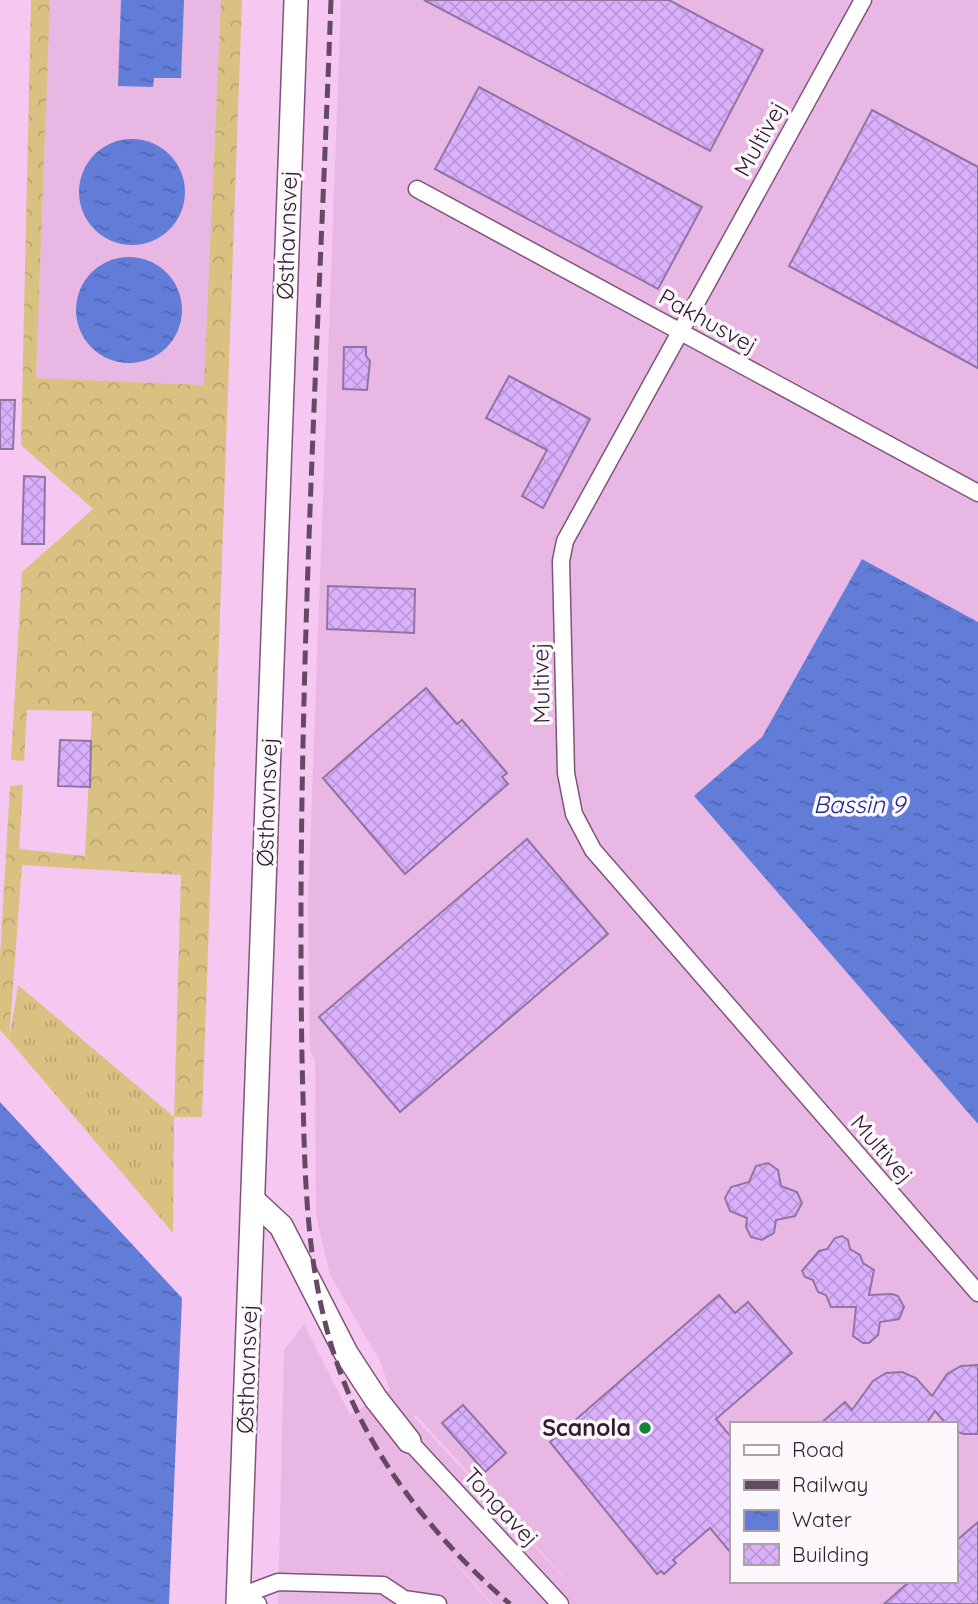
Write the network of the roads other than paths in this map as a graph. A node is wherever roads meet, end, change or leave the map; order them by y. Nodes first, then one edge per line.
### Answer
1 (296, 0) edge
2 (863, 0) edge
3 (417, 189) dead end
4 (682, 332) junction
5 (978, 493) edge
6 (253, 1199) junction
7 (978, 1293) edge
8 (409, 1441) joint
9 (399, 1601) edge
10 (245, 1602) edge
11 (438, 1604) edge
12 (560, 1604) edge

1 - 6 street, Østhavnsvej
2 - 4 street, Multivej
3 - 4 street, Pakhusvej
4 - 5 street, Pakhusvej
4 - 7 street, Multivej
6 - 8 street
6 - 10 street, Østhavnsvej
8 - 12 street, Tongavej
9 - 10 street
9 - 11 street

